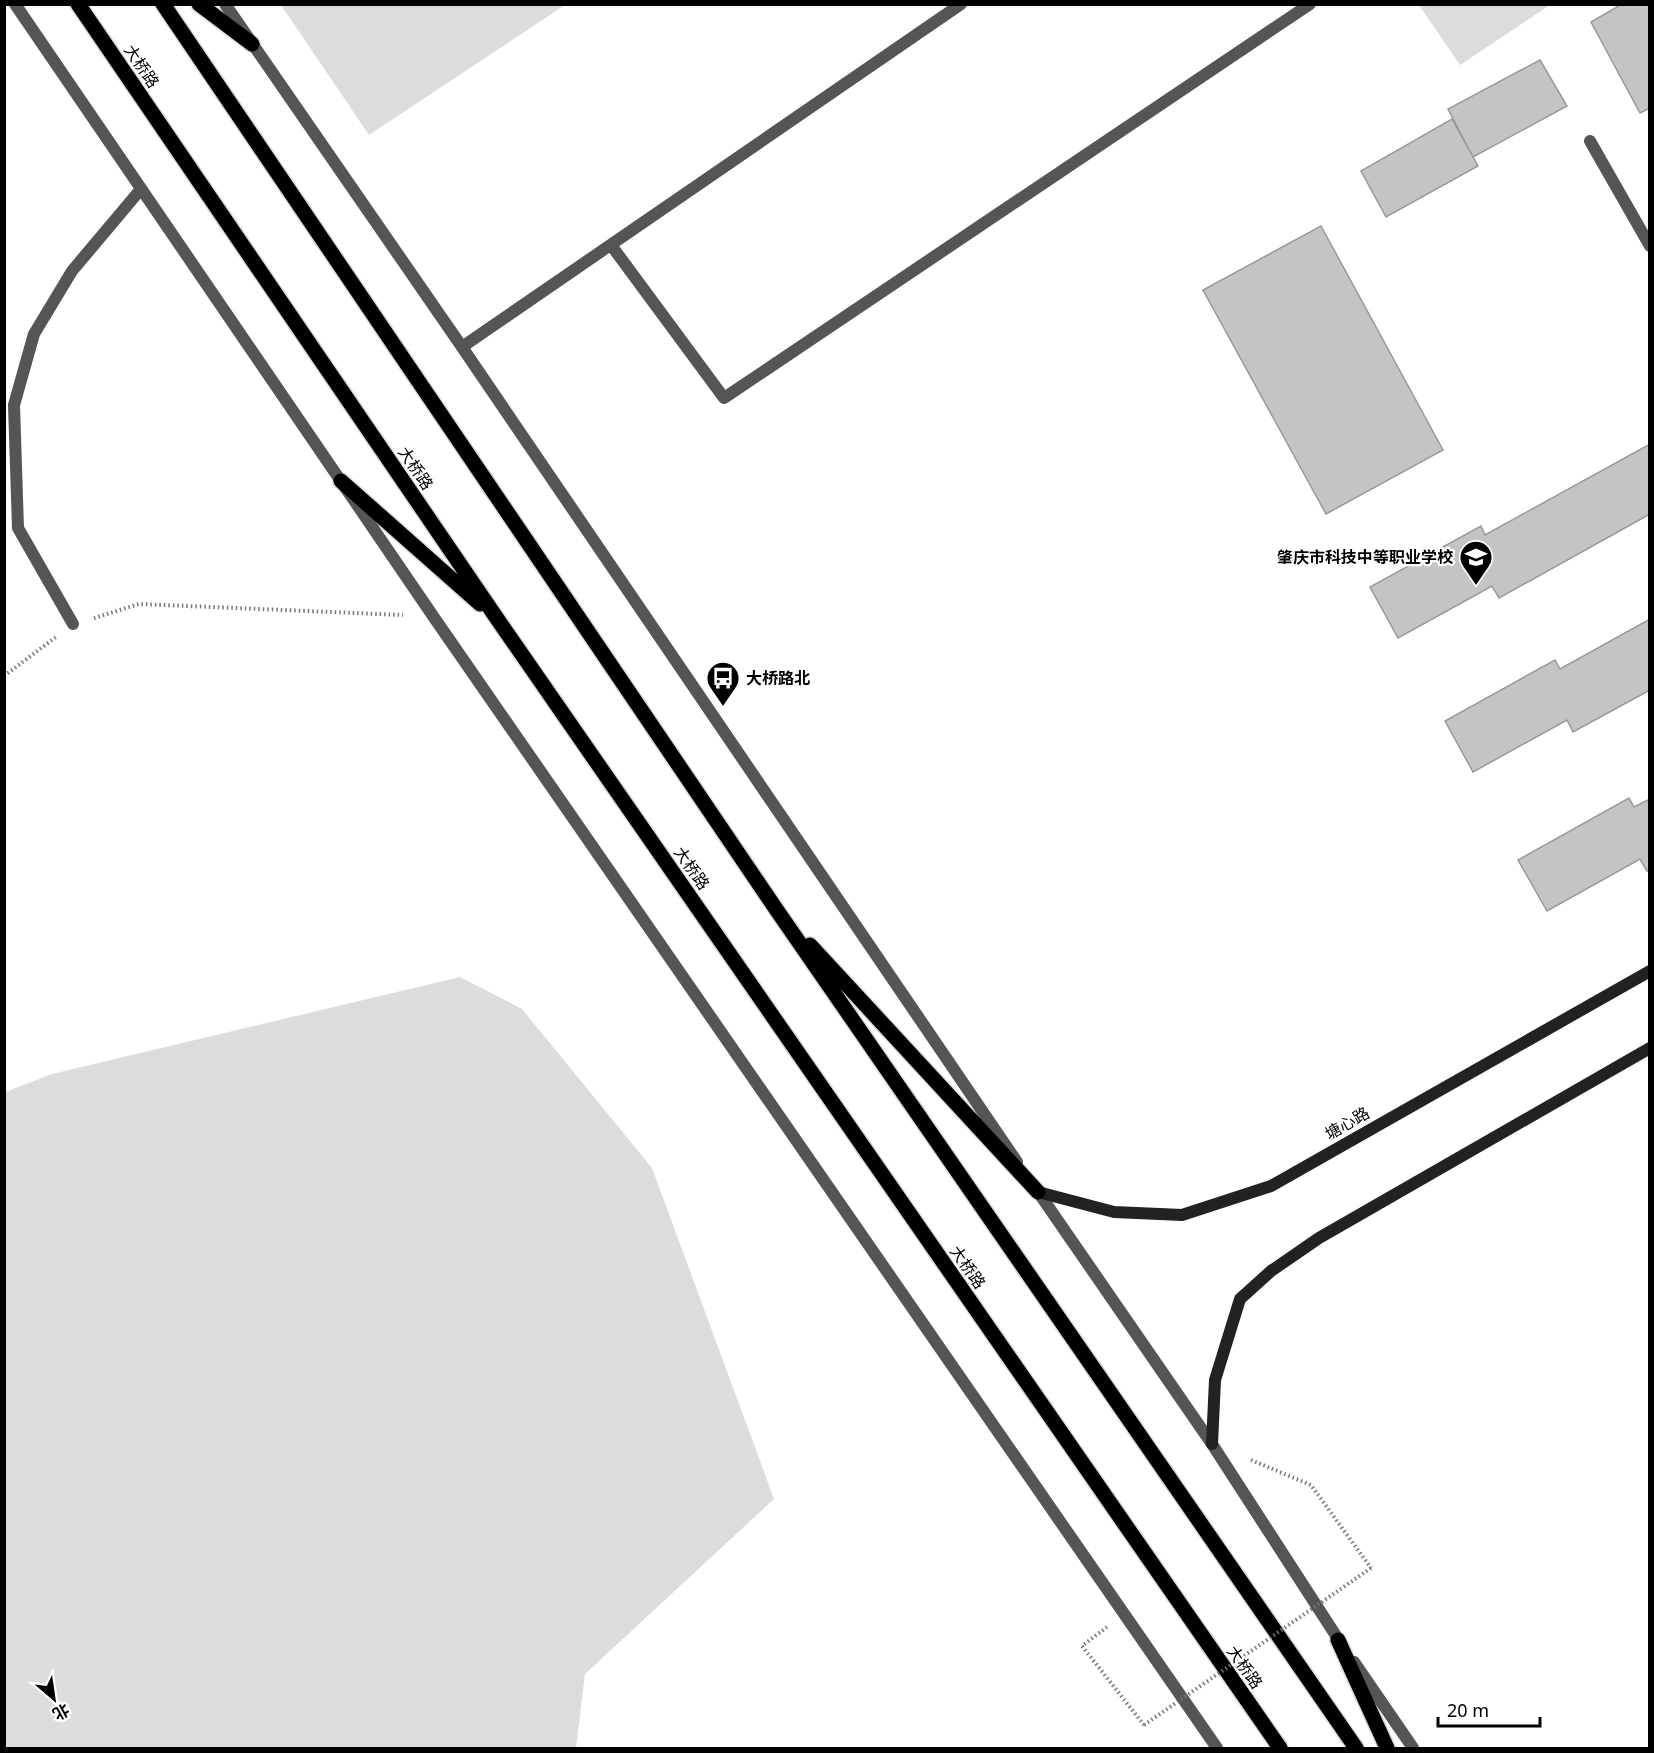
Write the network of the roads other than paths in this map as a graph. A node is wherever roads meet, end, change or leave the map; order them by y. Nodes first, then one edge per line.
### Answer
1 (15, 4) edge
2 (78, 4) edge
3 (162, 4) edge
4 (199, 4) edge
5 (225, 4) edge
6 (961, 4) edge
7 (1310, 4) edge
8 (252, 44) junction
9 (1590, 141) dead end
10 (141, 189) junction
11 (1646, 231) edge
12 (611, 245) junction
13 (1650, 246) edge
14 (462, 347) junction
15 (9, 404) edge
16 (341, 481) junction
17 (498, 620) junction
18 (73, 624) road end
19 (776, 909) junction
20 (1650, 971) edge
21 (1650, 1048) edge
22 (1038, 1192) junction
23 (1212, 1444) junction
24 (1338, 1640) junction
25 (1217, 1749) edge
26 (1280, 1749) edge
27 (1356, 1749) edge
28 (1387, 1749) edge
29 (1413, 1749) edge

1 - 10 street
2 - 17 main road, 大桥路
3 - 19 main road
4 - 8 main road
5 - 8 street
6 - 12 street
7 - 12 street
8 - 14 street
9 - 11 street
10 - 15 street
10 - 16 street
11 - 13 street
12 - 14 street
14 - 22 street
15 - 18 street
16 - 17 main road
16 - 25 street
17 - 26 main road, 大桥路
19 - 22 main road
19 - 27 main road
20 - 22 main road, 塘心路
21 - 23 main road
22 - 23 street
23 - 24 street
24 - 28 main road
24 - 29 street

